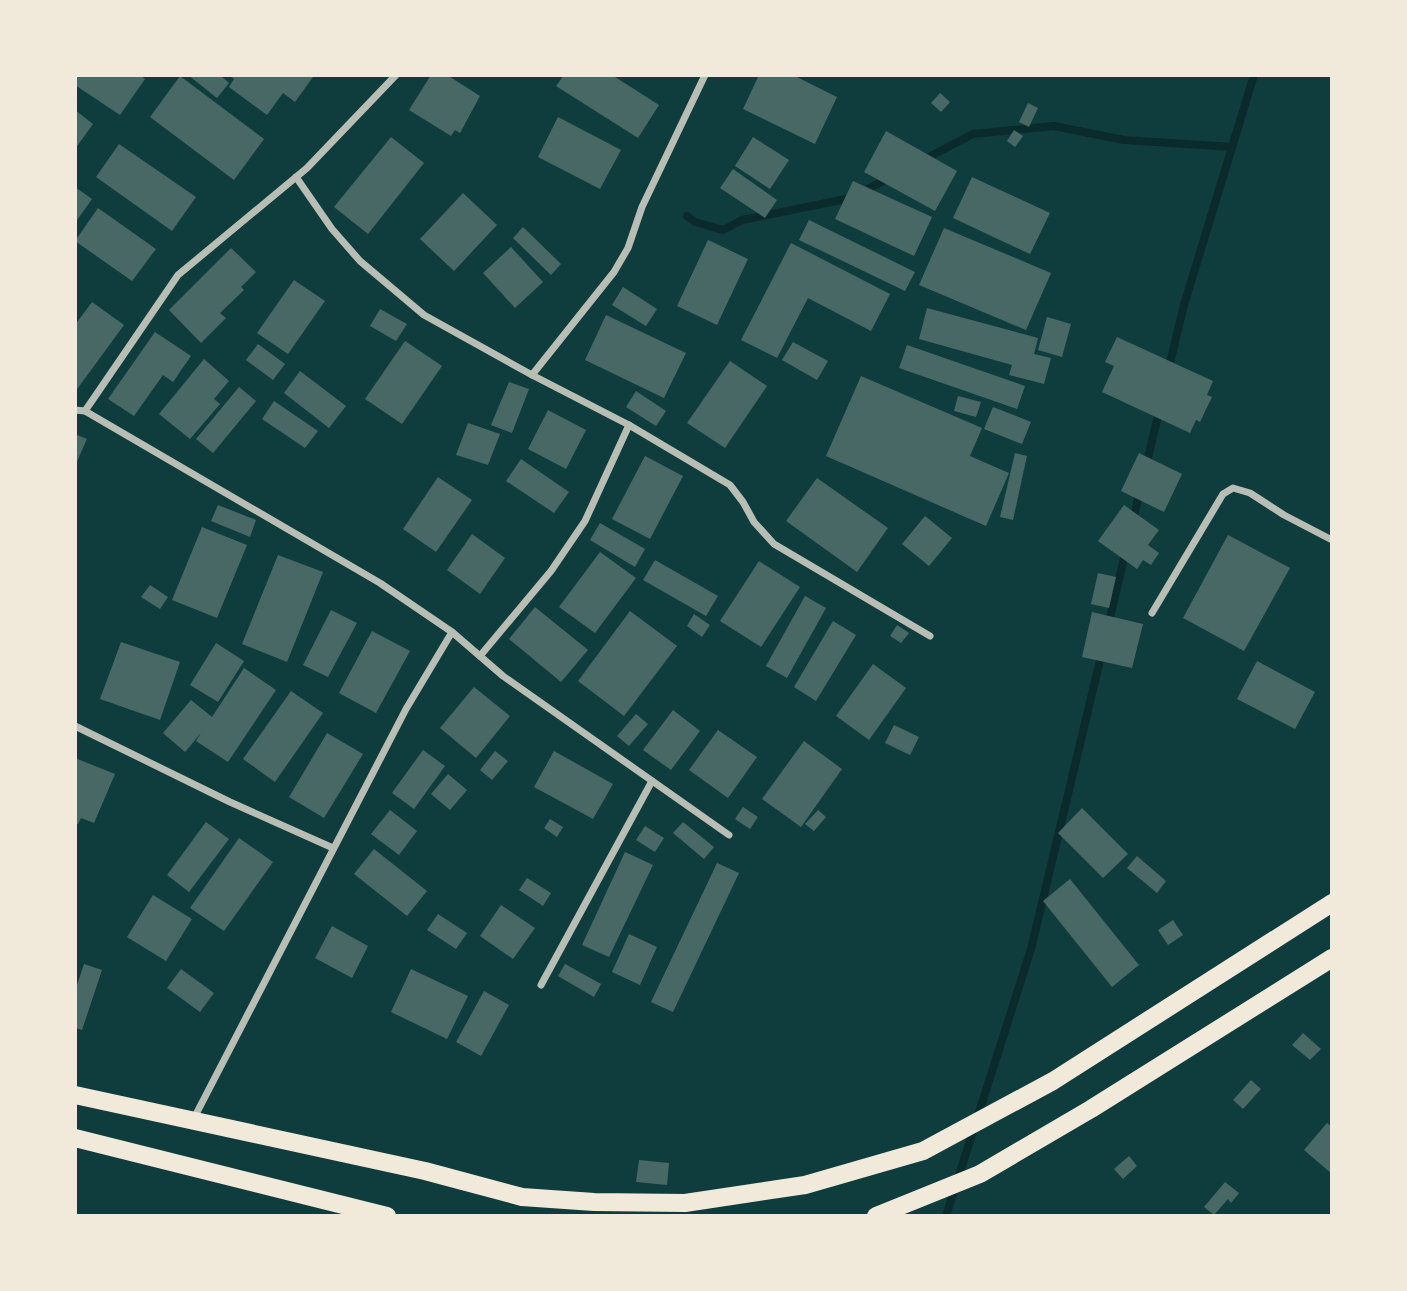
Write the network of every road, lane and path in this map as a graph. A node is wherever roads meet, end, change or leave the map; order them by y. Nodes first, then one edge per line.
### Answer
1 (396, 75) edge
2 (705, 75) edge
3 (296, 177) junction
4 (532, 375) junction
5 (75, 410) edge
6 (85, 411) junction
7 (629, 425) junction
8 (1332, 540) edge
9 (1152, 613) dead end
10 (452, 632) junction
11 (930, 636) dead end
12 (481, 656) junction
13 (75, 726) edge
14 (652, 781) junction
15 (729, 835) dead end
16 (334, 848) junction
17 (1332, 903) edge
18 (1332, 958) edge
19 (541, 985) dead end
20 (75, 1095) edge
21 (193, 1120) junction
22 (75, 1138) edge
23 (361, 1213) edge
24 (387, 1216) edge
25 (876, 1216) edge

1 - 3 street
2 - 4 street
3 - 4 street
3 - 6 street
4 - 7 street
5 - 6 street
6 - 10 street
7 - 11 street
7 - 12 street
8 - 9 street
10 - 12 street
10 - 16 street
12 - 14 street
13 - 16 street
14 - 15 street
14 - 19 street
16 - 21 street
17 - 21 main road
18 - 25 main road
20 - 21 main road
22 - 23 main road
23 - 24 main road

